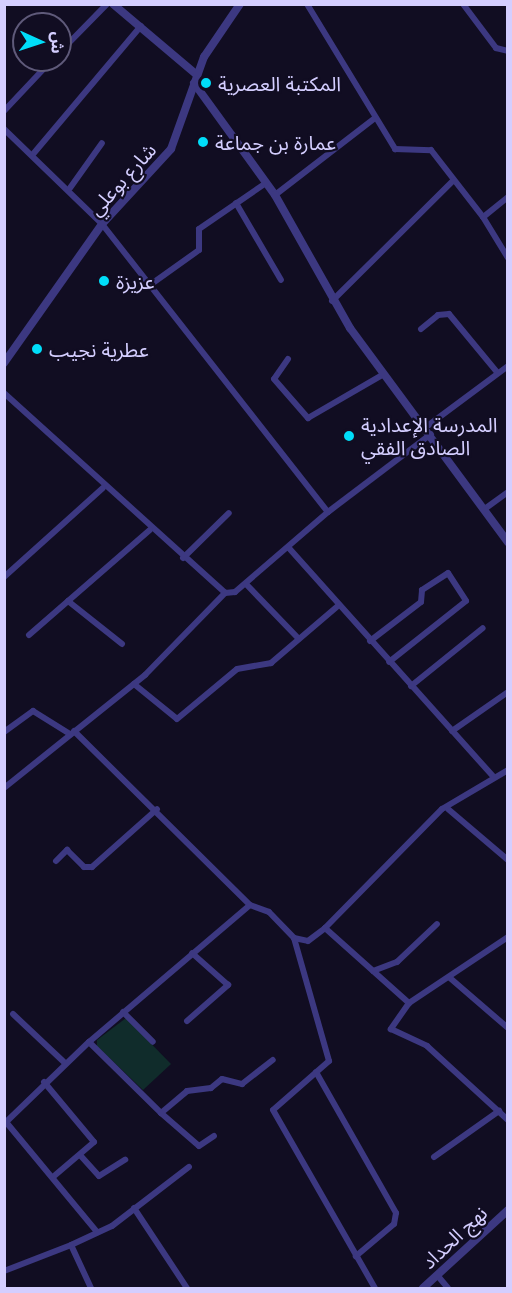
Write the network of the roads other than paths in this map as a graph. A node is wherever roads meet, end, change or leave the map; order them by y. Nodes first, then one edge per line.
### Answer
1 (107, 4) edge
2 (113, 4) edge
3 (240, 4) edge
4 (307, 4) edge
5 (463, 4) edge
6 (141, 26) junction
7 (72, 40) edge
8 (507, 51) edge
9 (41, 72) edge
10 (195, 79) junction
11 (4, 111) edge
12 (375, 118) junction
13 (4, 129) edge
14 (102, 143) dead end
15 (34, 153) junction
16 (453, 181) junction
17 (266, 183) junction
18 (70, 188) junction
19 (275, 195) junction
20 (507, 197) edge
21 (236, 203) junction
22 (483, 217) junction
23 (102, 224) junction
24 (507, 258) edge
25 (281, 280) dead end
26 (150, 285) junction
27 (332, 301) junction
28 (421, 328) dead end
29 (288, 359) dead end
30 (4, 363) edge
31 (507, 366) edge
32 (498, 372) junction
33 (384, 374) junction
34 (4, 393) edge
35 (429, 430) junction
36 (103, 488) junction
37 (507, 492) edge
38 (486, 508) junction
39 (328, 512) junction
40 (229, 513) dead end
41 (150, 530) junction
42 (507, 542) edge
43 (288, 547) junction
44 (183, 558) junction
45 (4, 577) edge
46 (246, 584) junction
47 (225, 593) junction
48 (68, 601) junction
49 (339, 605) junction
50 (483, 628) dead end
51 (29, 635) dead end
52 (299, 639) junction
53 (370, 641) junction
54 (122, 644) dead end
55 (389, 662) junction
56 (134, 684) junction
57 (411, 686) junction
58 (507, 692) edge
59 (452, 731) junction
60 (4, 732) edge
61 (72, 733) junction
62 (507, 770) edge
63 (493, 776) junction
64 (4, 788) edge
65 (157, 809) junction
66 (448, 809) junction
67 (507, 860) edge
68 (56, 861) dead end
69 (250, 905) junction
70 (437, 924) dead end
71 (325, 928) junction
72 (507, 937) edge
73 (294, 938) junction
74 (192, 953) junction
75 (373, 971) junction
76 (450, 978) junction
77 (409, 1003) junction
78 (123, 1012) junction
79 (13, 1014) dead end
80 (187, 1021) dead end
81 (507, 1028) edge
82 (88, 1042) junction
83 (153, 1042) dead end
84 (273, 1060) dead end
85 (65, 1063) junction
86 (316, 1072) junction
87 (44, 1082) junction
88 (499, 1111) junction
89 (161, 1113) junction
90 (507, 1120) edge
91 (5, 1123) edge
92 (214, 1136) dead end
93 (80, 1155) junction
94 (434, 1157) dead end
95 (124, 1160) dead end
96 (189, 1167) dead end
97 (52, 1177) junction
98 (134, 1208) junction
99 (507, 1210) edge
100 (87, 1219) junction
101 (97, 1232) junction
102 (88, 1233) junction
103 (70, 1245) junction
104 (356, 1256) junction
105 (4, 1272) edge
106 (437, 1275) junction
107 (91, 1288) edge
108 (187, 1288) edge
109 (375, 1288) edge
110 (423, 1288) edge
111 (448, 1288) edge

1 - 7 street
2 - 6 street
3 - 10 street, شارع بوعلي
4 - 12 street
5 - 8 street
6 - 10 street
6 - 15 street
9 - 11 street
10 - 17 street
10 - 23 street, شارع بوعلي
12 - 16 street
12 - 19 street
13 - 15 street
14 - 18 street
15 - 18 street
16 - 22 street
16 - 27 street
17 - 19 street
17 - 21 street
18 - 23 street
19 - 27 street
20 - 22 street
21 - 25 street
21 - 26 street
22 - 24 street
23 - 26 street
23 - 30 street, شارع بوعلي
26 - 39 street
27 - 33 street
28 - 32 street
29 - 33 street
31 - 32 street
32 - 35 street
33 - 35 street
34 - 36 street
35 - 38 street
35 - 39 street
36 - 41 street
36 - 45 street
37 - 38 street
38 - 42 street
39 - 43 street
40 - 44 street
41 - 44 street
41 - 48 street
43 - 46 street
43 - 49 street
44 - 47 street
46 - 47 street
46 - 52 street
47 - 56 street
48 - 51 street
48 - 54 street
49 - 52 street
49 - 53 street
50 - 57 street
52 - 56 street
53 - 55 street
53 - 55 street
55 - 57 street
56 - 61 street
57 - 59 street
58 - 59 street
59 - 63 street
60 - 61 street
61 - 64 street
61 - 65 street
62 - 63 street
63 - 66 street
65 - 68 street
65 - 69 street
66 - 67 street
66 - 71 street
69 - 73 street
69 - 74 street
70 - 75 street
71 - 73 street
71 - 75 street
72 - 76 street
73 - 86 street
74 - 78 street
74 - 80 street
75 - 77 street
76 - 77 street
76 - 81 street
77 - 88 street
78 - 82 street
78 - 83 street
79 - 85 street
82 - 85 street
82 - 89 street
84 - 89 street
85 - 87 street
86 - 104 street
86 - 104 street
87 - 91 street
87 - 93 street
88 - 90 street
88 - 94 street
89 - 92 street
91 - 97 street
93 - 95 street
93 - 97 street
96 - 98 street
97 - 100 street
98 - 101 street
98 - 108 street
99 - 106 street, نهج الحداد
100 - 101 street
100 - 102 street
101 - 102 street
102 - 103 street
103 - 105 street
103 - 107 street
104 - 109 street
106 - 110 street, نهج الحداد
106 - 111 street

